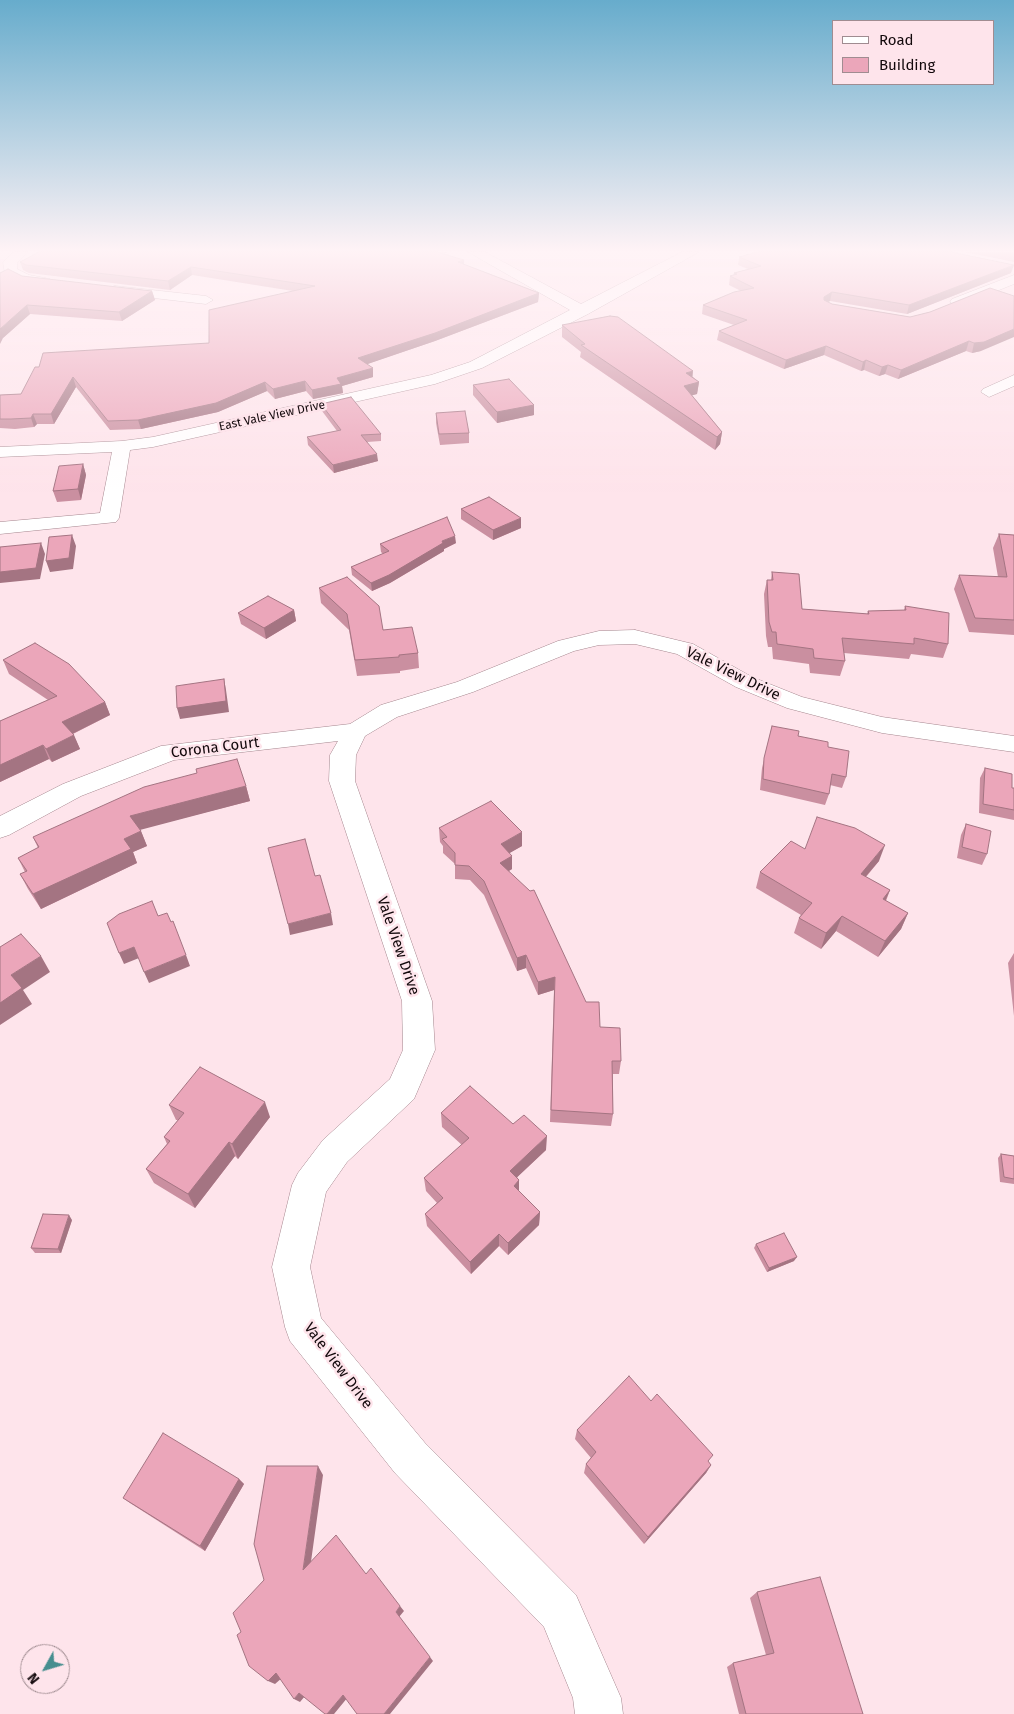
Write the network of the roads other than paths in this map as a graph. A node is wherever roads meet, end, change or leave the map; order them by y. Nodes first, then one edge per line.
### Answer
1 (540, 332) edge
2 (1014, 380) edge
3 (989, 392) dead end
4 (122, 446) junction
5 (0, 452) edge
6 (0, 528) edge
7 (356, 731) junction
8 (1014, 744) edge
9 (0, 828) edge
10 (599, 1714) edge

1 - 4 street, East Vale View Drive
2 - 3 street
4 - 5 street, East Vale View Drive
4 - 6 street
7 - 8 street, Vale View Drive
7 - 9 street, Corona Court
7 - 10 street, Vale View Drive

